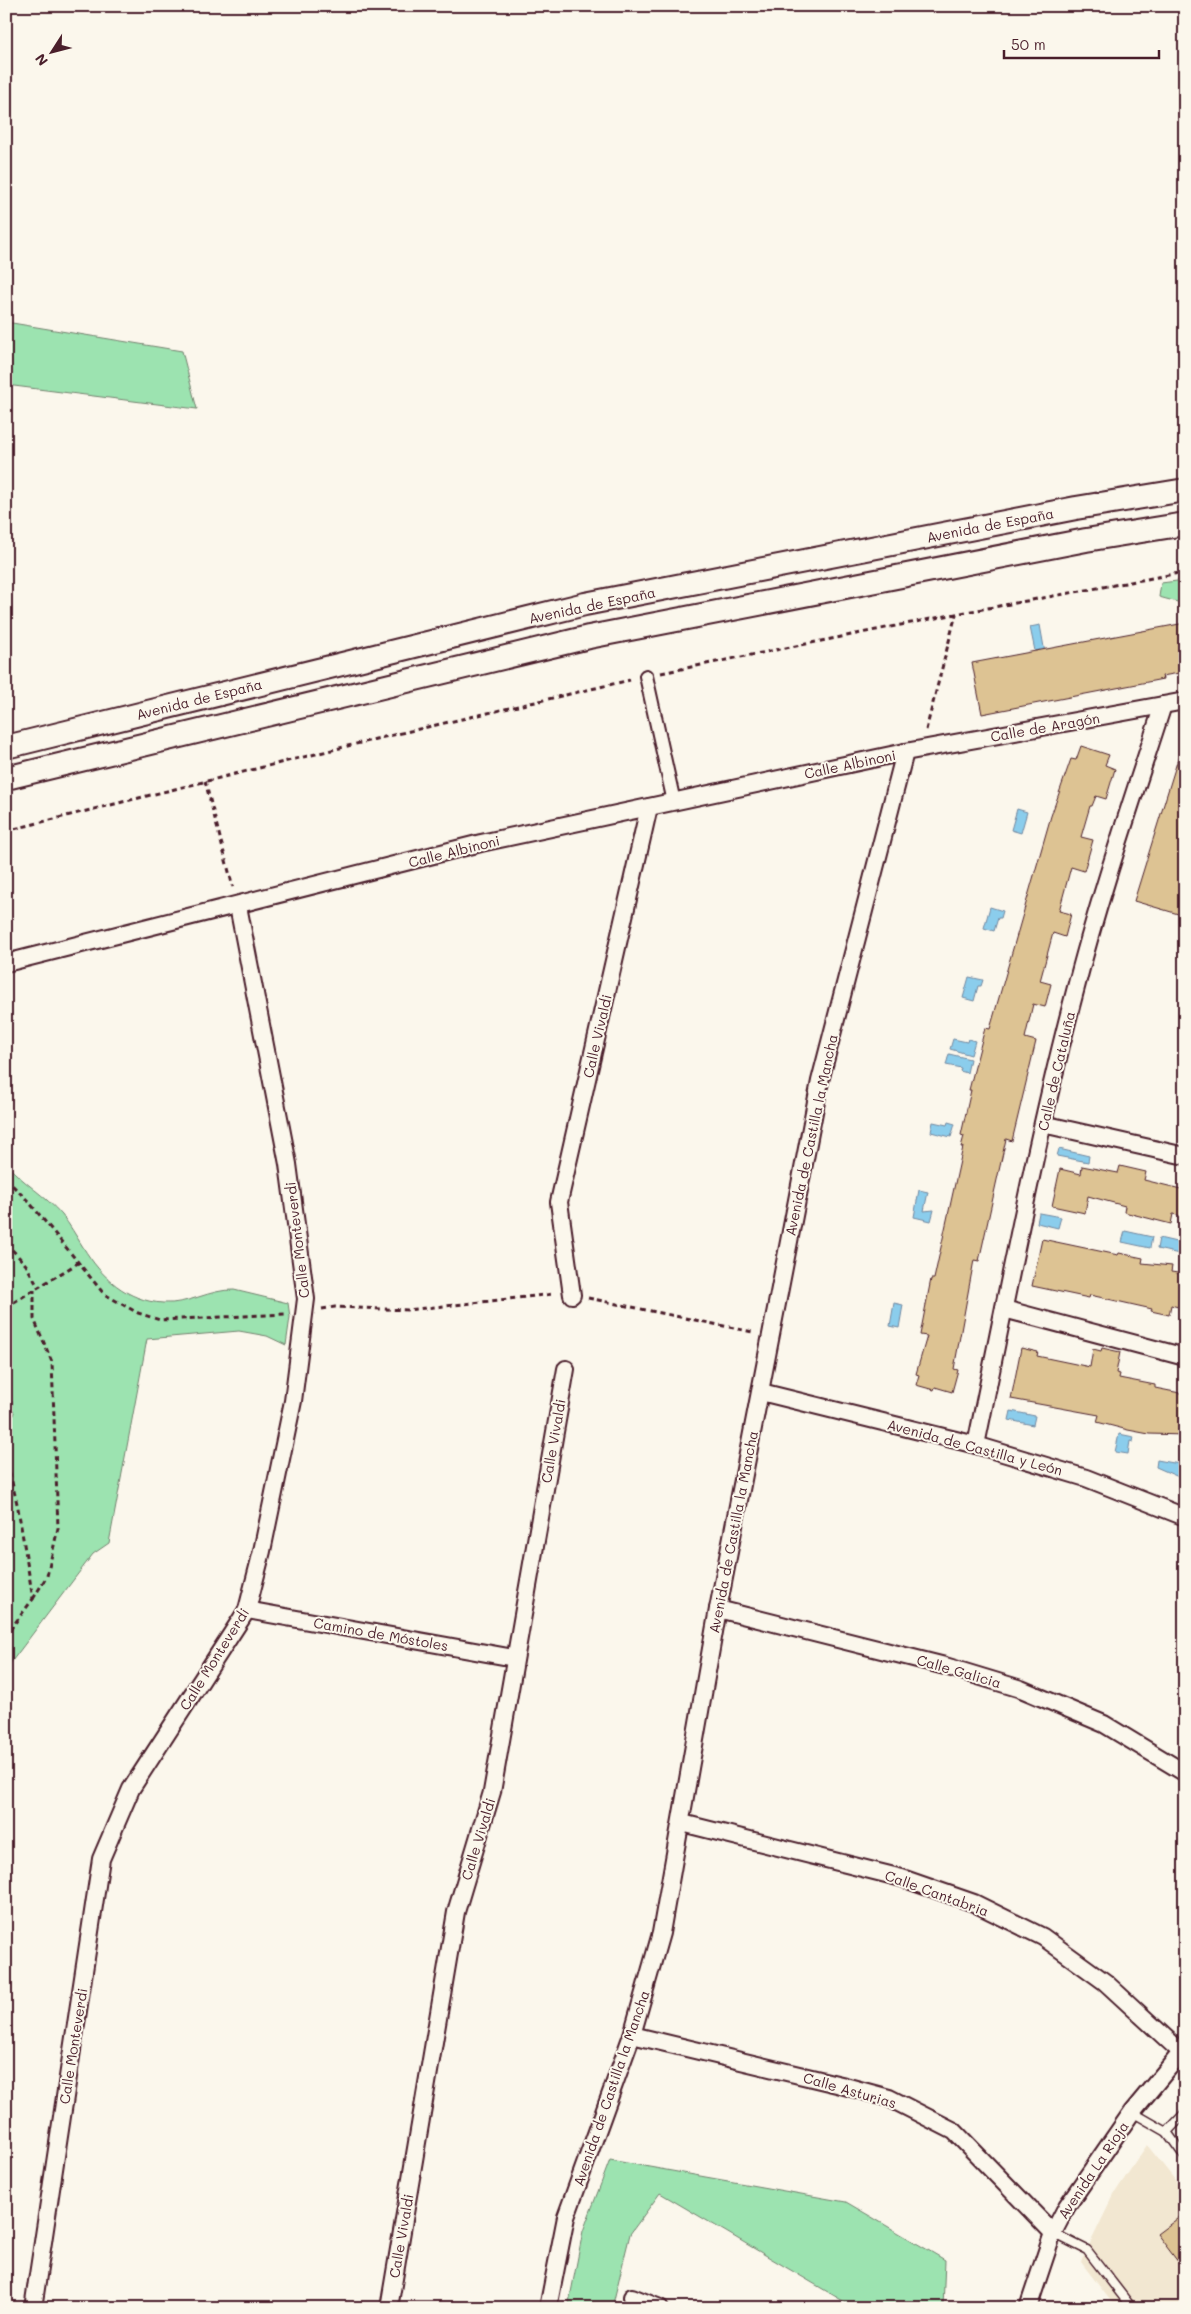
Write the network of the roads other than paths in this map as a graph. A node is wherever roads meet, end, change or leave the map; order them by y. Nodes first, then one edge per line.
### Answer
1 (1185, 490) edge
2 (1185, 524) edge
3 (646, 676) road end
4 (1185, 701) edge
5 (1163, 705) junction
6 (6, 747) edge
7 (913, 751) junction
8 (6, 778) edge
9 (674, 802) junction
10 (649, 807) junction
11 (238, 906) junction
12 (6, 963) edge
13 (1044, 1124) junction
14 (1185, 1156) edge
15 (572, 1295) road end
16 (1004, 1309) junction
17 (1185, 1357) edge
18 (566, 1369) dead end
19 (760, 1392) junction
20 (976, 1445) junction
21 (1185, 1517) edge
22 (718, 1609) junction
23 (247, 1610) junction
24 (514, 1658) junction
25 (1185, 1774) edge
26 (682, 1823) junction
27 (632, 2035) junction
28 (1183, 2050) edge
29 (1132, 2112) junction
30 (1185, 2113) edge
31 (1167, 2132) junction
32 (1185, 2157) edge
33 (1053, 2233) junction
34 (632, 2297) dead end
35 (33, 2308) edge
36 (389, 2308) edge
37 (548, 2308) edge
38 (660, 2308) edge
39 (1028, 2308) edge
40 (1132, 2308) edge

1 - 6 main road, Avenida de España
2 - 8 main road
3 - 9 street
4 - 5 street, Calle de Aragón
5 - 7 street, Calle de Aragón
5 - 13 street, Calle de Cataluña
7 - 9 street, Calle Albinoni
7 - 19 street, Avenida de Castilla la Mancha
9 - 10 street, Calle Albinoni
10 - 11 street, Calle Albinoni
10 - 15 street, Calle Vivaldi
11 - 12 street, Calle Albinoni
11 - 23 street, Calle Monteverdi
13 - 14 street
13 - 16 street, Calle de Cataluña
16 - 17 street
16 - 20 street, Calle de Cataluña
18 - 24 street, Calle Vivaldi
19 - 20 street, Avenida de Castilla y León
19 - 22 street, Avenida de Castilla la Mancha
20 - 21 street, Avenida de Castilla y León
22 - 25 street, Calle Galicia
22 - 26 street, Avenida de Castilla la Mancha
23 - 24 street, Camino de Móstoles
23 - 35 street, Calle Monteverdi
24 - 36 street, Calle Vivaldi
26 - 27 street, Avenida de Castilla la Mancha
26 - 28 street, Calle Cantabria
27 - 33 street, Calle Asturias
27 - 37 street, Avenida de Castilla la Mancha
28 - 29 street, Avenida La Rioja
29 - 31 lane
29 - 33 street, Avenida La Rioja
30 - 31 lane
31 - 32 lane
33 - 39 street, Avenida La Rioja
33 - 40 lane
34 - 38 street

